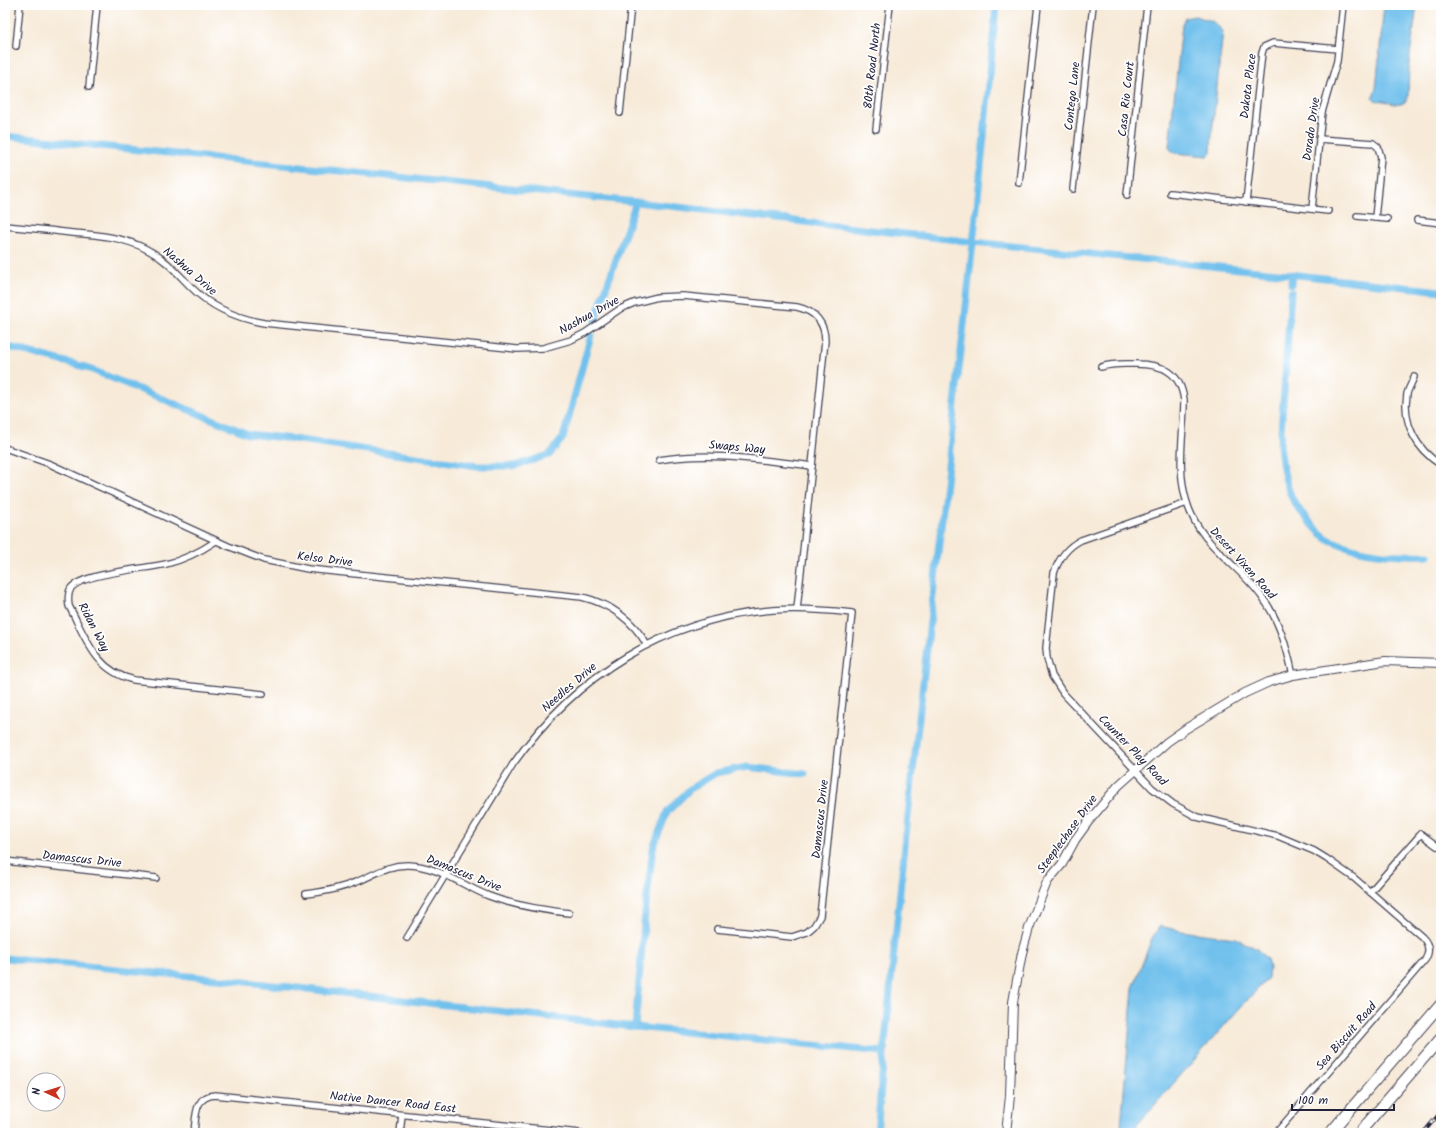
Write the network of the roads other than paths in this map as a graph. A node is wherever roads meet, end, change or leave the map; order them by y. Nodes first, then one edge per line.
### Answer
1 (20, 5) edge
2 (97, 5) edge
3 (631, 5) edge
4 (890, 5) edge
5 (1038, 5) edge
6 (1093, 5) edge
7 (1148, 5) edge
8 (1343, 5) edge
9 (16, 46) dead end
10 (1338, 49) junction
11 (89, 87) dead end
12 (620, 113) dead end
13 (876, 129) dead end
14 (1319, 139) junction
15 (1019, 183) dead end
16 (1073, 189) dead end
17 (1170, 193) dead end
18 (1127, 195) dead end
19 (1246, 202) junction
20 (1312, 209) junction
21 (1328, 211) dead end
22 (1357, 216) dead end
23 (1375, 218) junction
24 (1387, 219) dead end
25 (1417, 220) dead end
26 (1441, 222) edge
27 (5, 226) edge
28 (1101, 367) dead end
29 (1414, 377) dead end
30 (5, 448) edge
31 (659, 460) dead end
32 (1441, 465) edge
33 (812, 466) junction
34 (1187, 503) junction
35 (216, 541) junction
36 (797, 609) junction
37 (852, 613) joint
38 (647, 645) junction
39 (1441, 663) edge
40 (1293, 675) junction
41 (263, 694) dead end
42 (1135, 771) junction
43 (1437, 846) dead end
44 (5, 861) edge
45 (445, 875) junction
46 (156, 878) dead end
47 (1370, 892) junction
48 (306, 894) dead end
49 (569, 913) dead end
50 (717, 929) dead end
51 (407, 938) dead end
52 (1428, 951) joint
53 (1441, 1004) edge
54 (1441, 1038) edge
55 (402, 1114) junction
56 (194, 1133) edge
57 (400, 1133) edge
58 (580, 1133) edge
59 (1006, 1133) edge
60 (1276, 1133) edge
61 (1330, 1133) edge
62 (1359, 1133) edge

1 - 9 street
2 - 11 street
3 - 12 street
4 - 13 street, 80th Road North
5 - 15 street
6 - 16 street, Contego Lane
7 - 18 street, Casa Rio Court
8 - 10 street, Dorado Drive
10 - 14 street, Dorado Drive
10 - 19 street, Dakota Place
14 - 20 street, Dorado Drive
14 - 23 street
17 - 19 street
19 - 20 street
20 - 21 street
22 - 23 street
23 - 24 street
25 - 26 street
27 - 33 street, Nashua Drive
28 - 34 street, Desert Vixen Road
29 - 32 street
30 - 35 street, Kelso Drive
31 - 33 street, Swaps Way
33 - 36 street, Nashua Drive
34 - 40 street, Desert Vixen Road
34 - 42 street, Counter Play Road
35 - 38 street, Kelso Drive
35 - 41 street, Ridan Way
36 - 37 street, Needles Drive
36 - 38 street, Needles Drive
37 - 50 street, Damascus Drive
38 - 45 street, Needles Drive
39 - 40 street, Steeplechase Drive
40 - 42 street, Steeplechase Drive
42 - 47 street, Counter Play Road
42 - 59 street, Steeplechase Drive
43 - 47 street
44 - 46 street, Damascus Drive
45 - 48 street, Damascus Drive
45 - 49 street, Damascus Drive
45 - 51 street, Needles Drive
47 - 52 street, Counter Play Road
52 - 60 street, Sea Biscuit Road
53 - 61 highway
54 - 62 highway
55 - 56 street, Native Dancer Road East
55 - 57 street
55 - 58 street, Native Dancer Road East

